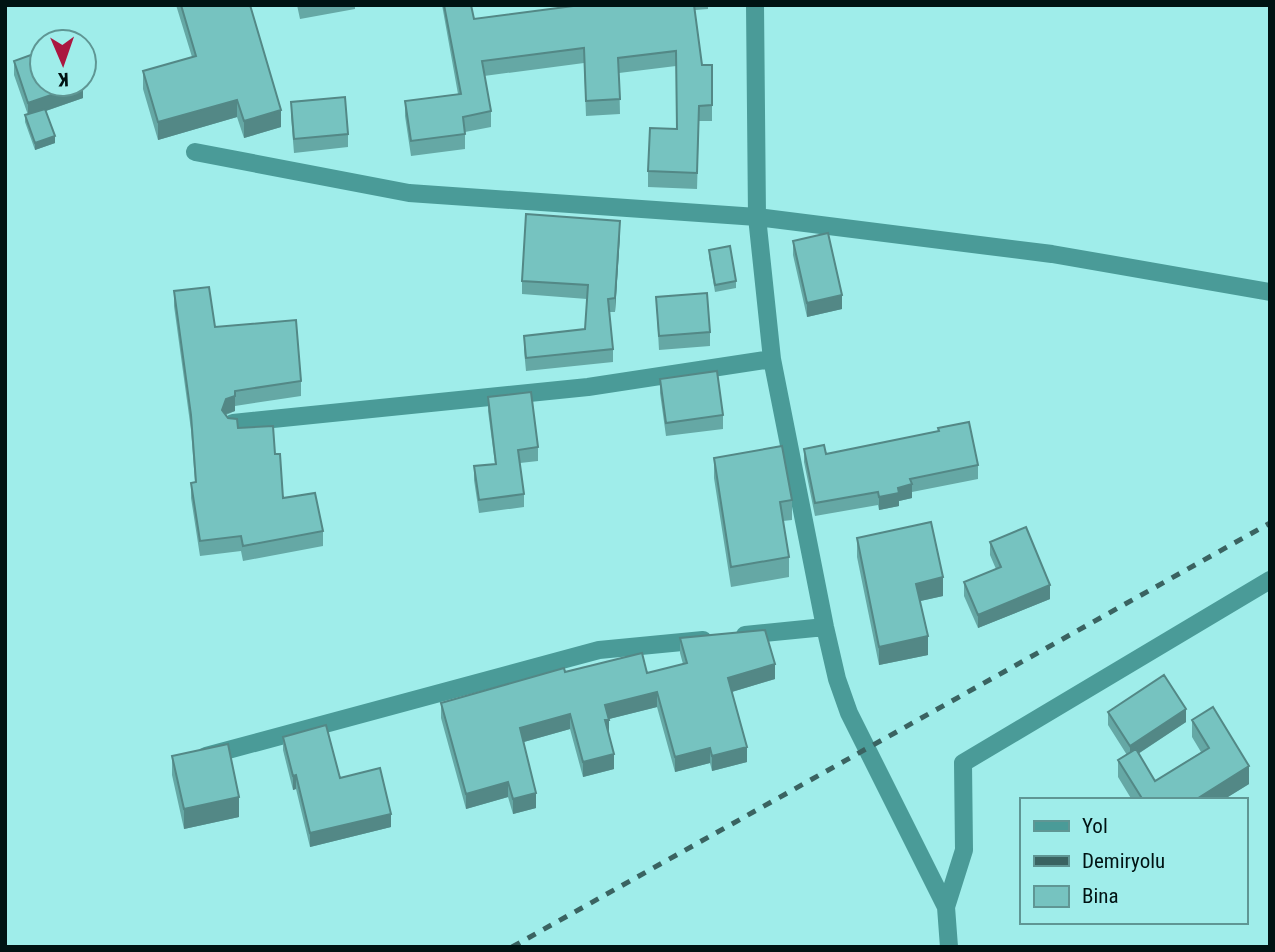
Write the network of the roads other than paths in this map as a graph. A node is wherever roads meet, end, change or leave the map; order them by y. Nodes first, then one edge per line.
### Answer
1 (755, 5) edge
2 (195, 152) dead end
3 (757, 216) junction
4 (1270, 292) edge
5 (772, 359) junction
6 (233, 423) edge
7 (1270, 580) edge
8 (825, 627) junction
9 (202, 757) edge
10 (946, 907) junction
11 (949, 947) edge

1 - 3 street
2 - 3 street
3 - 4 street
3 - 5 street
5 - 6 street
5 - 8 street
7 - 10 street
8 - 9 street
8 - 10 street
10 - 11 street

